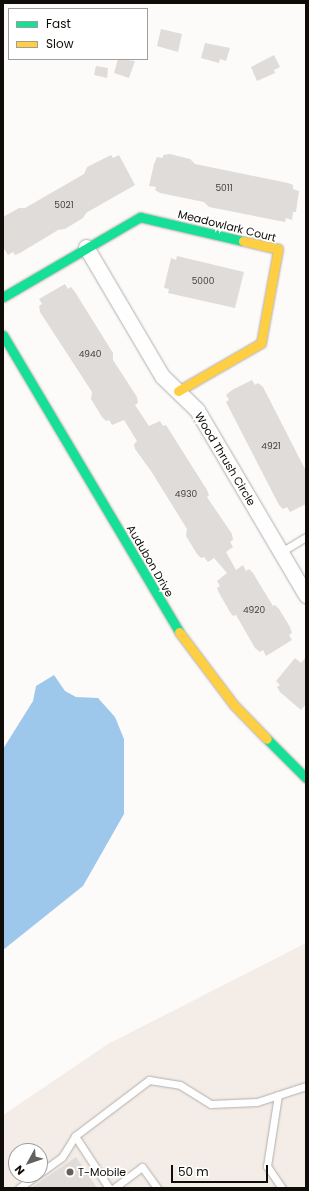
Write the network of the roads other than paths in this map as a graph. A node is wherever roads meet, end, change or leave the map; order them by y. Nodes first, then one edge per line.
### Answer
1 (86, 247) junction
2 (3, 297) edge
3 (3, 335) edge
4 (178, 391) junction
5 (306, 537) edge
6 (280, 552) junction
7 (306, 595) edge
8 (306, 778) edge
9 (306, 1086) edge
10 (278, 1095) junction
11 (75, 1136) junction
12 (48, 1167) edge
13 (109, 1188) edge
14 (114, 1188) edge
15 (157, 1188) edge
16 (282, 1188) edge

1 - 2 street, Meadowlark Court
1 - 4 street, Wood Thrush Circle
1 - 4 street, Meadowlark Court
3 - 8 street, Audubon Drive
4 - 6 street, Wood Thrush Circle
5 - 6 lane
6 - 7 street, Wood Thrush Circle
9 - 10 lane
10 - 11 lane
10 - 16 lane
11 - 12 lane
11 - 13 lane
14 - 15 lane

